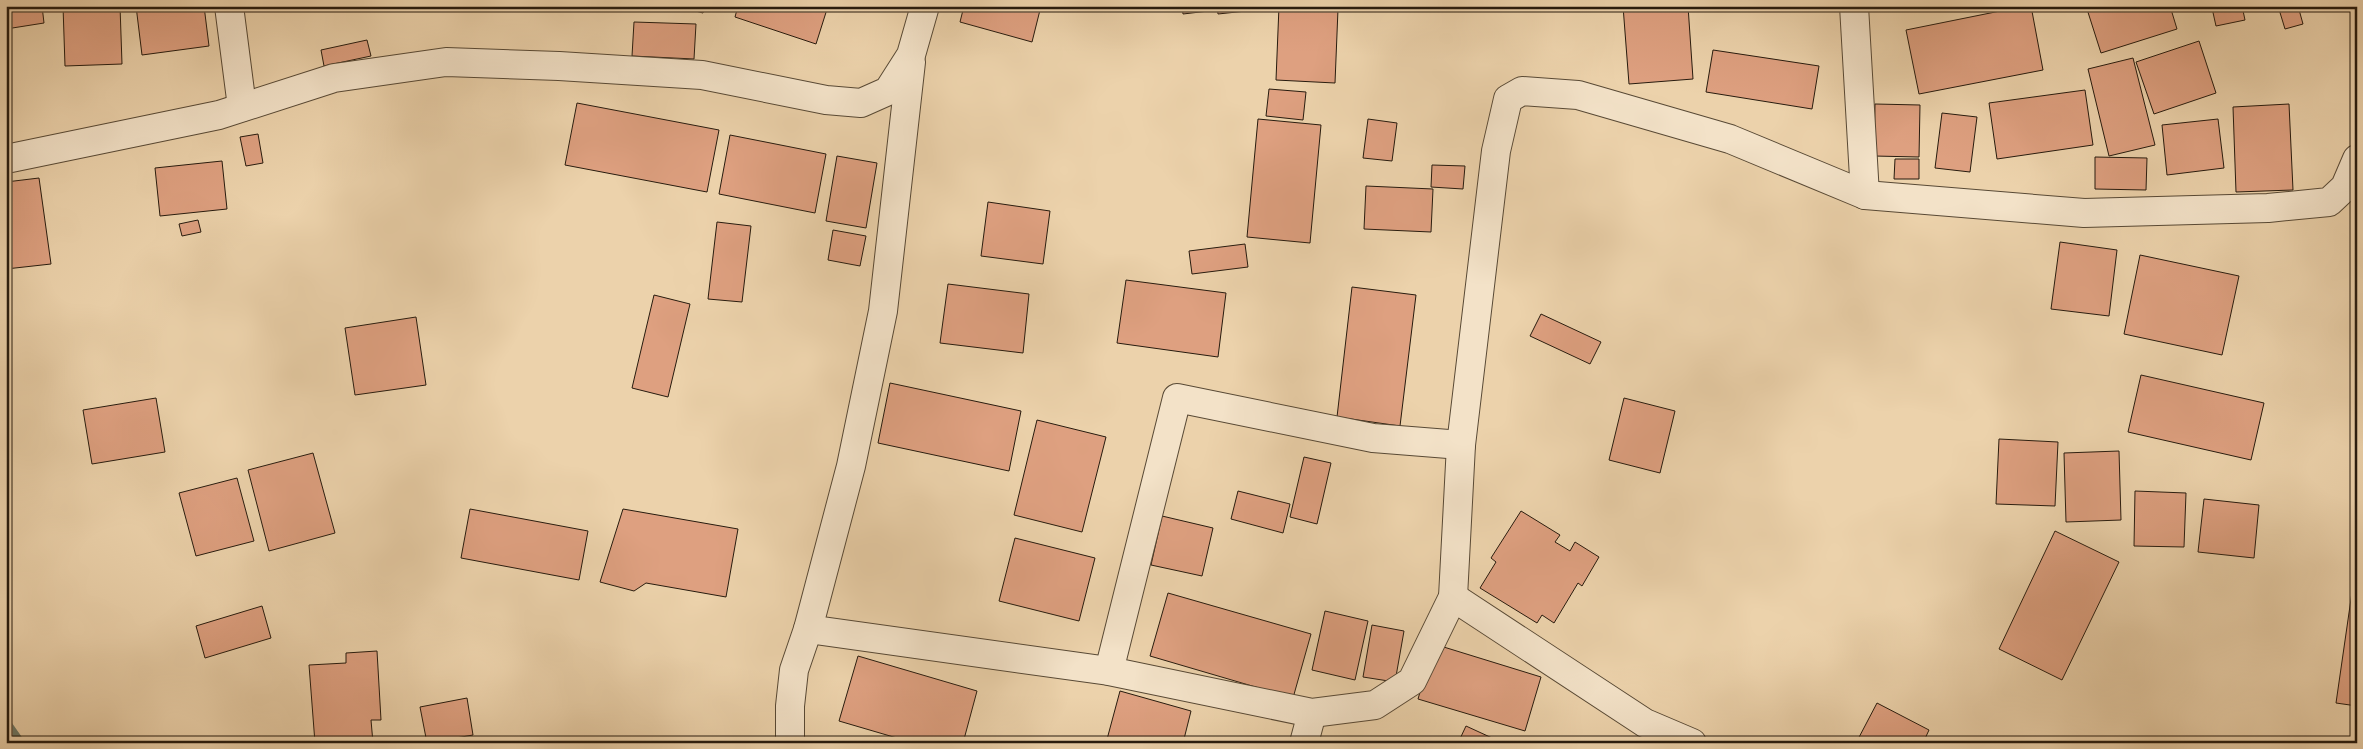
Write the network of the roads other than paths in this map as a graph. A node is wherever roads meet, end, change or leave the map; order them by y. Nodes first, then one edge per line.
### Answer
1 (229, 6) edge
2 (925, 6) edge
3 (1854, 6) edge
4 (911, 55) junction
5 (242, 107) junction
6 (6, 159) edge
7 (2357, 159) edge
8 (1865, 195) junction
9 (1461, 445) junction
10 (1453, 597) junction
11 (808, 629) junction
12 (1109, 671) junction
13 (1312, 714) junction
14 (790, 743) edge
15 (1304, 743) edge
16 (1692, 743) edge

1 - 5 street
2 - 4 street
3 - 8 street
4 - 5 street
4 - 11 street
5 - 6 street
7 - 8 street
8 - 9 street
9 - 10 street
9 - 12 street
10 - 13 street
10 - 16 street
11 - 12 street
11 - 14 street
12 - 13 street
13 - 15 street

